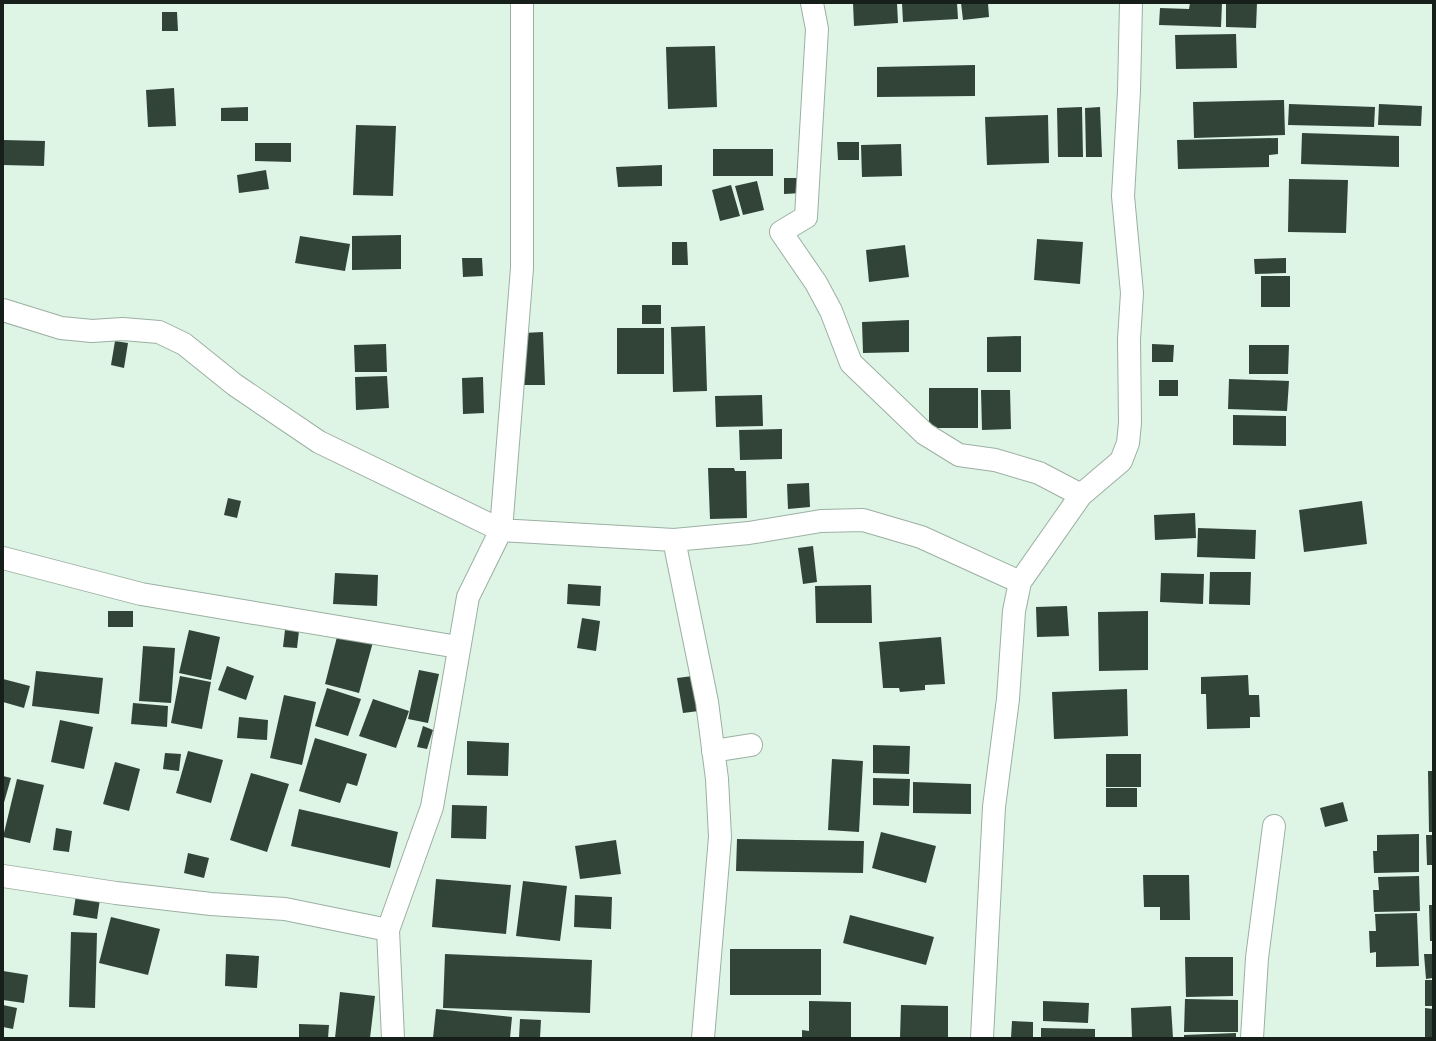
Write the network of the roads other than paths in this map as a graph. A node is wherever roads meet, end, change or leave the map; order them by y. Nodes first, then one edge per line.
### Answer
1 (522, 3) edge
2 (812, 3) edge
3 (1131, 3) edge
4 (3, 310) edge
5 (1081, 495) junction
6 (501, 530) junction
7 (674, 540) junction
8 (3, 558) edge
9 (1020, 582) junction
10 (458, 647) junction
11 (751, 745) dead end
12 (713, 751) junction
13 (1274, 826) dead end
14 (3, 876) edge
15 (388, 930) junction
16 (392, 1038) edge
17 (703, 1038) edge
18 (982, 1038) edge
19 (1252, 1038) edge

1 - 6 street
2 - 5 street
3 - 5 street
4 - 6 street
5 - 9 street
6 - 7 street
6 - 10 street
7 - 9 street
7 - 12 street
8 - 10 street
9 - 18 street
10 - 15 street
11 - 12 street
12 - 17 street
13 - 19 street
14 - 15 street
15 - 16 street

